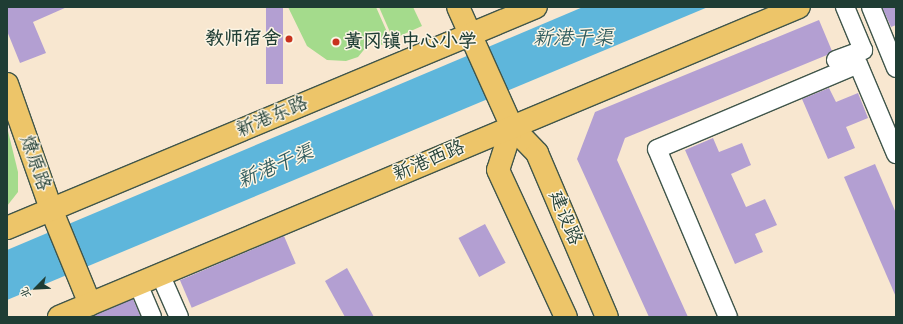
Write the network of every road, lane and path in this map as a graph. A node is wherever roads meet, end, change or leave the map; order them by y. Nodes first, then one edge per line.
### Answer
1 (458, 7) edge
2 (536, 7) edge
3 (798, 7) edge
4 (845, 7) edge
5 (870, 7) edge
6 (470, 35) junction
7 (860, 57) junction
8 (828, 64) dead end
9 (896, 68) edge
10 (7, 84) edge
11 (512, 127) junction
12 (896, 154) edge
13 (53, 214) junction
14 (7, 228) edge
15 (160, 274) junction
16 (138, 284) junction
17 (90, 304) junction
18 (59, 317) edge
19 (152, 317) edge
20 (179, 317) edge
21 (566, 317) edge
22 (607, 317) edge
23 (728, 317) edge

1 - 6 main road, 建设路
2 - 6 main road, 新港东路
3 - 11 main road, 新港西路
4 - 7 street
5 - 9 street
6 - 11 main road, 建设路
6 - 13 main road, 新港东路
7 - 8 street
7 - 12 street
7 - 23 street
10 - 13 main road, 燎原路
11 - 15 main road, 新港西路
11 - 21 main road, 建设路
11 - 22 main road, 建设路
13 - 14 main road, 新港东路
13 - 17 main road, 燎原路
15 - 16 main road, 新港西路
15 - 20 street
16 - 17 main road, 新港西路
16 - 19 street
17 - 18 main road, 新港西路

